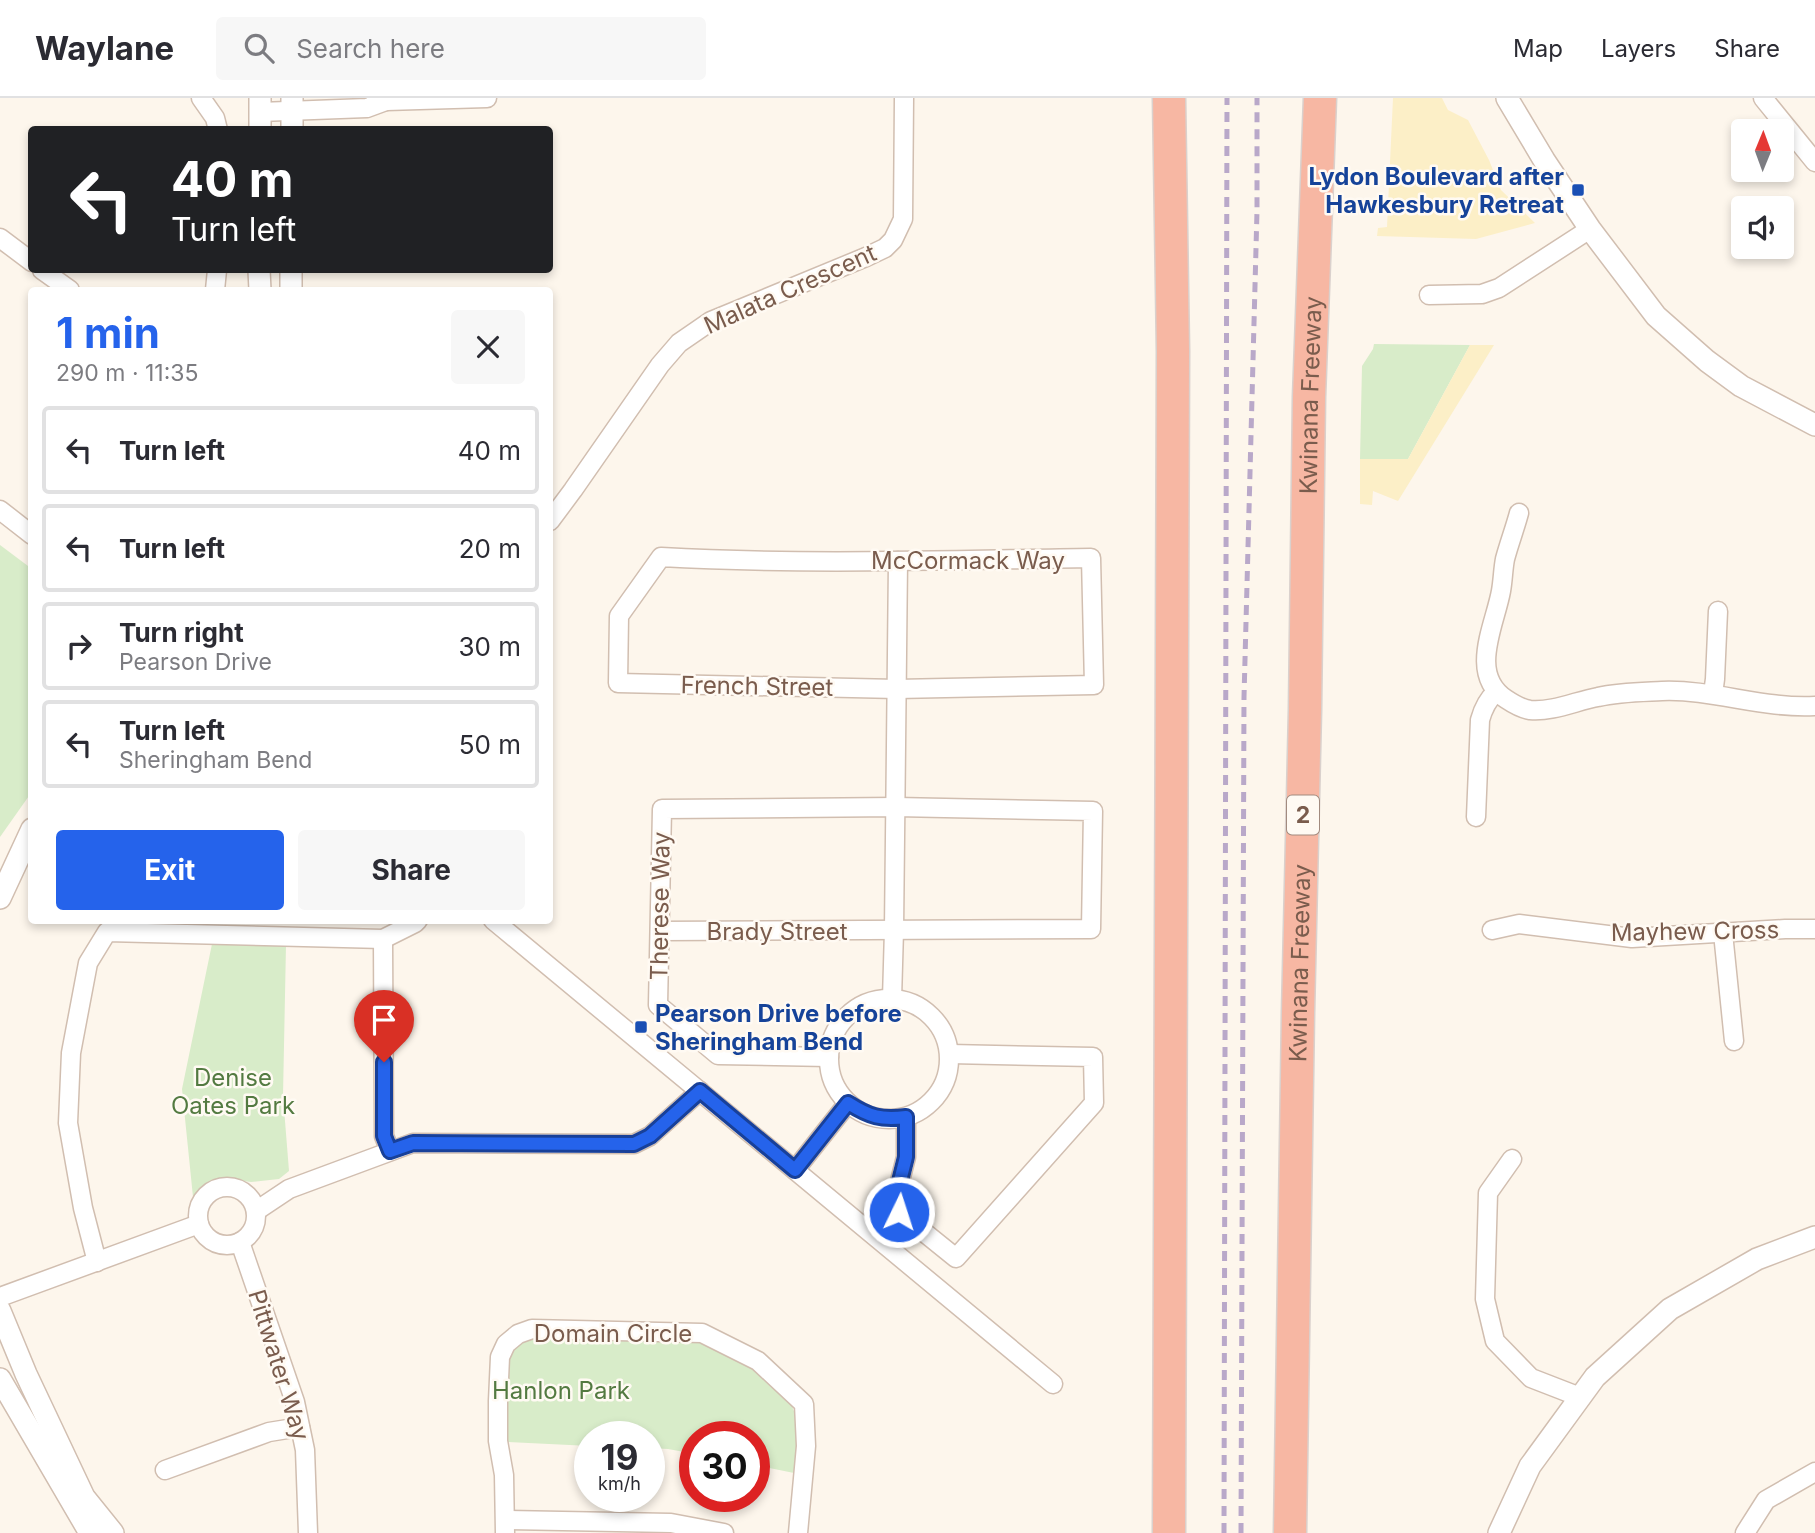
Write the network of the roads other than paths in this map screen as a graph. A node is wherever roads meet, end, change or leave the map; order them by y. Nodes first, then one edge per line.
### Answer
1 (201, 98) edge
2 (487, 98) edge
3 (904, 98) edge
4 (1169, 98) edge
5 (1320, 98) edge
6 (1507, 98) edge
7 (1763, 98) edge
8 (380, 99) edge
9 (260, 113) edge
10 (292, 113) edge
11 (217, 126) edge
12 (1815, 162) edge
13 (1590, 229) junction
14 (0, 238) edge
15 (28, 259) edge
16 (46, 273) edge
17 (66, 287) edge
18 (1429, 295) dead end
19 (1815, 425) edge
20 (0, 510) edge
21 (1519, 513) dead end
22 (553, 516) edge
23 (28, 532) edge
24 (898, 561) junction
25 (1718, 611) dead end
26 (618, 683) joint
27 (897, 689) junction
28 (1496, 692) junction
29 (1713, 694) junction
30 (1815, 706) edge
31 (896, 807) junction
32 (1476, 817) dead end
33 (28, 838) edge
34 (0, 898) edge
35 (413, 924) edge
36 (498, 924) edge
37 (1815, 929) edge
38 (894, 930) junction
39 (1492, 930) dead end
40 (660, 931) junction
41 (1723, 933) junction
42 (383, 939) junction
43 (892, 999) junction
44 (1734, 1041) dead end
45 (950, 1054) junction
46 (829, 1057) junction
47 (700, 1091) junction
48 (848, 1103) junction
49 (906, 1117) junction
50 (390, 1151) junction
51 (1511, 1159) dead end
52 (795, 1170) junction
53 (256, 1211) junction
54 (199, 1224) junction
55 (1815, 1237) edge
56 (240, 1242) junction
57 (97, 1262) junction
58 (0, 1297) edge
59 (0, 1311) edge
60 (0, 1379) edge
61 (1053, 1384) dead end
62 (1580, 1397) junction
63 (300, 1427) junction
64 (165, 1470) dead end
65 (1815, 1472) edge
66 (505, 1527) edge
67 (90, 1533) edge
68 (113, 1533) edge
69 (308, 1533) edge
70 (724, 1533) edge
71 (798, 1533) edge
72 (1169, 1533) edge
73 (1290, 1533) edge
74 (1499, 1533) edge
75 (1745, 1533) edge

1 - 11 street
2 - 8 street
3 - 22 street, Malata Crescent
4 - 72 highway
5 - 73 highway, Kwinana Freeway / 2
6 - 13 street
7 - 12 street
8 - 10 street
9 - 10 street
13 - 18 street
13 - 19 street
14 - 15 street
16 - 17 street
20 - 23 street
21 - 28 street
24 - 26 street, McCormack Way
24 - 27 street
24 - 27 street, McCormack Way
25 - 29 street
26 - 27 street, French Street
27 - 31 street
28 - 29 street
28 - 32 street
29 - 30 street
31 - 38 street
31 - 38 street, Brady Street
31 - 40 street, Therese Way
33 - 34 street
35 - 42 street
36 - 47 street
37 - 41 street, Mayhew Cross
38 - 40 street, Brady Street
38 - 43 street
39 - 41 street, Mayhew Cross
40 - 46 street, Therese Way
41 - 44 street
42 - 50 street
42 - 57 street
43 - 45 street
43 - 46 street
45 - 49 street
45 - 49 street
46 - 48 street
47 - 50 street
47 - 52 street
48 - 49 street
48 - 52 street
50 - 53 street
51 - 62 street
52 - 61 street
53 - 54 street
53 - 56 street
54 - 56 street
54 - 57 street
55 - 62 street
56 - 63 street, Pittwater Way
57 - 58 street
59 - 68 street
60 - 67 street
62 - 74 street
63 - 64 street
63 - 69 street, Pittwater Way
65 - 75 street
66 - 70 street
66 - 71 street, Domain Circle

